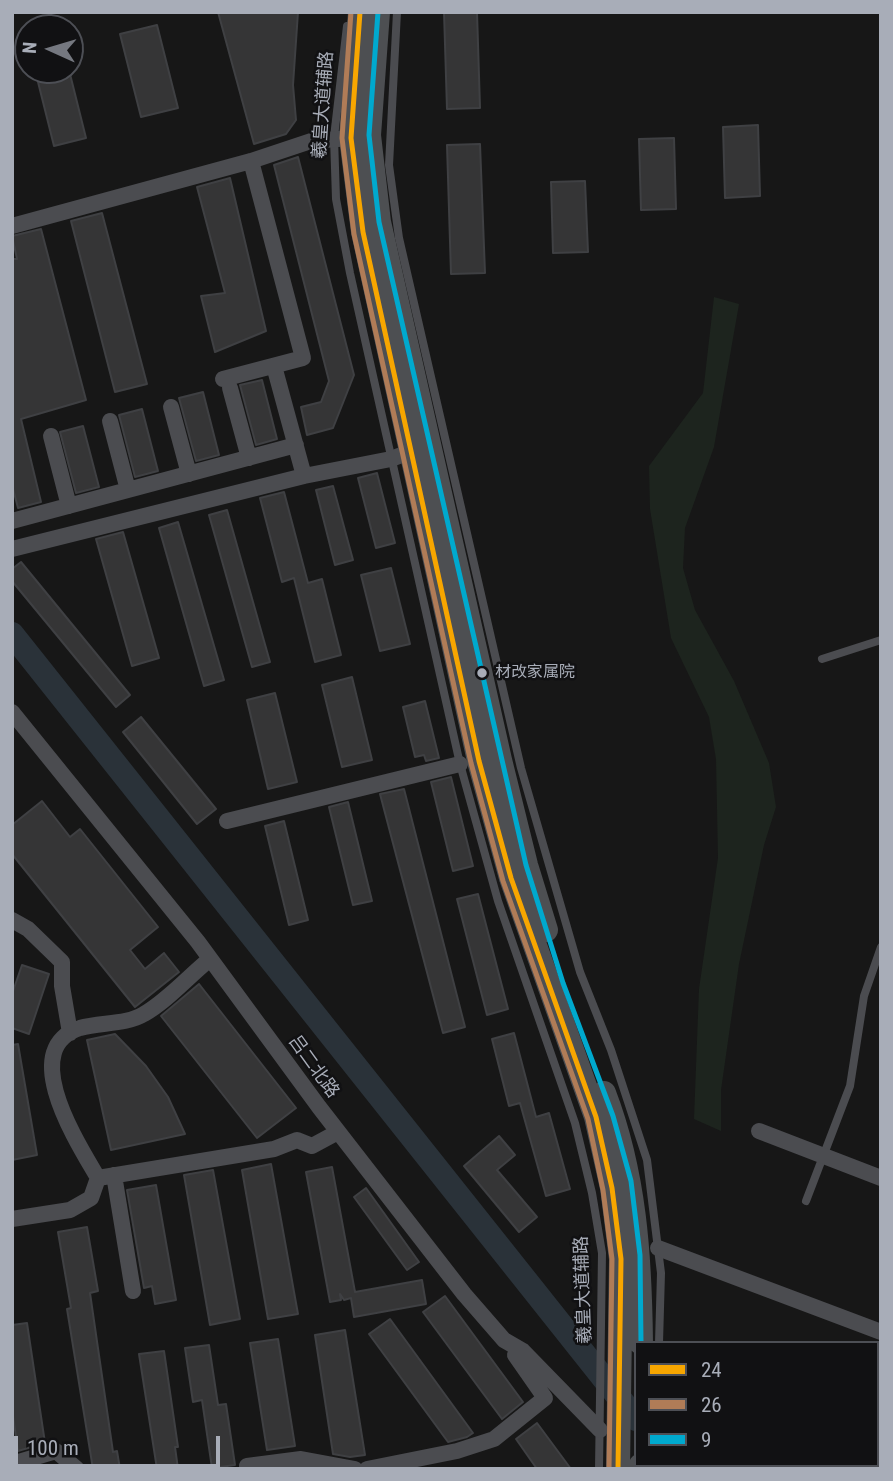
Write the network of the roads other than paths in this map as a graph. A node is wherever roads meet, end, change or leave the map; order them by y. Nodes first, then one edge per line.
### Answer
1 (349, 12) edge
2 (360, 12) edge
3 (378, 12) edge
4 (397, 12) edge
5 (342, 138) junction
6 (251, 161) junction
7 (12, 226) edge
8 (274, 366) junction
9 (171, 407) dead end
10 (110, 421) dead end
11 (51, 436) dead end
12 (296, 445) junction
13 (411, 451) junction
14 (248, 458) junction
15 (189, 474) junction
16 (304, 477) junction
17 (128, 490) junction
18 (69, 506) junction
19 (12, 522) edge
20 (12, 549) edge
21 (881, 640) edge
22 (822, 659) dead end
23 (12, 712) edge
24 (460, 764) junction
25 (227, 821) dead end
26 (12, 920) edge
27 (881, 947) edge
28 (210, 959) junction
29 (878, 965) edge
30 (70, 1033) junction
31 (759, 1131) dead end
32 (338, 1132) junction
33 (825, 1157) junction
34 (106, 1177) junction
35 (881, 1178) edge
36 (806, 1201) dead end
37 (12, 1219) edge
38 (658, 1248) junction
39 (133, 1291) dead end
40 (881, 1332) edge
41 (504, 1340) junction
42 (641, 1341) edge
43 (659, 1341) edge
44 (600, 1424) junction
45 (12, 1464) edge
46 (247, 1466) dead end
47 (77, 1469) edge
48 (355, 1469) edge
49 (367, 1469) edge
50 (599, 1469) edge
51 (618, 1469) edge

1 - 5 lane, 羲皇大道辅路
2 - 5 main road
3 - 13 main road
4 - 38 lane
5 - 6 street
5 - 13 main road
6 - 7 street
6 - 8 street
8 - 12 street
8 - 14 street
9 - 15 street
10 - 17 street
11 - 18 street
12 - 14 street
12 - 16 street
13 - 16 street
13 - 24 lane, 羲皇大道辅路
13 - 42 main road
13 - 51 main road
14 - 15 street
15 - 17 street
16 - 20 street
17 - 18 street
18 - 19 street
21 - 22 lane
23 - 28 street, 吕二北路
24 - 25 street
24 - 44 lane, 羲皇大道辅路
26 - 30 street
27 - 29 lane
28 - 30 street
28 - 32 street, 吕二北路
29 - 33 lane
30 - 34 street
31 - 33 street
32 - 34 street
32 - 41 street, 吕二北路
33 - 35 street
33 - 36 lane
34 - 37 street
34 - 39 street
38 - 40 street
38 - 43 lane
41 - 44 street, 吕二北路
41 - 49 street
44 - 50 lane, 羲皇大道辅路
45 - 47 street
46 - 48 street

